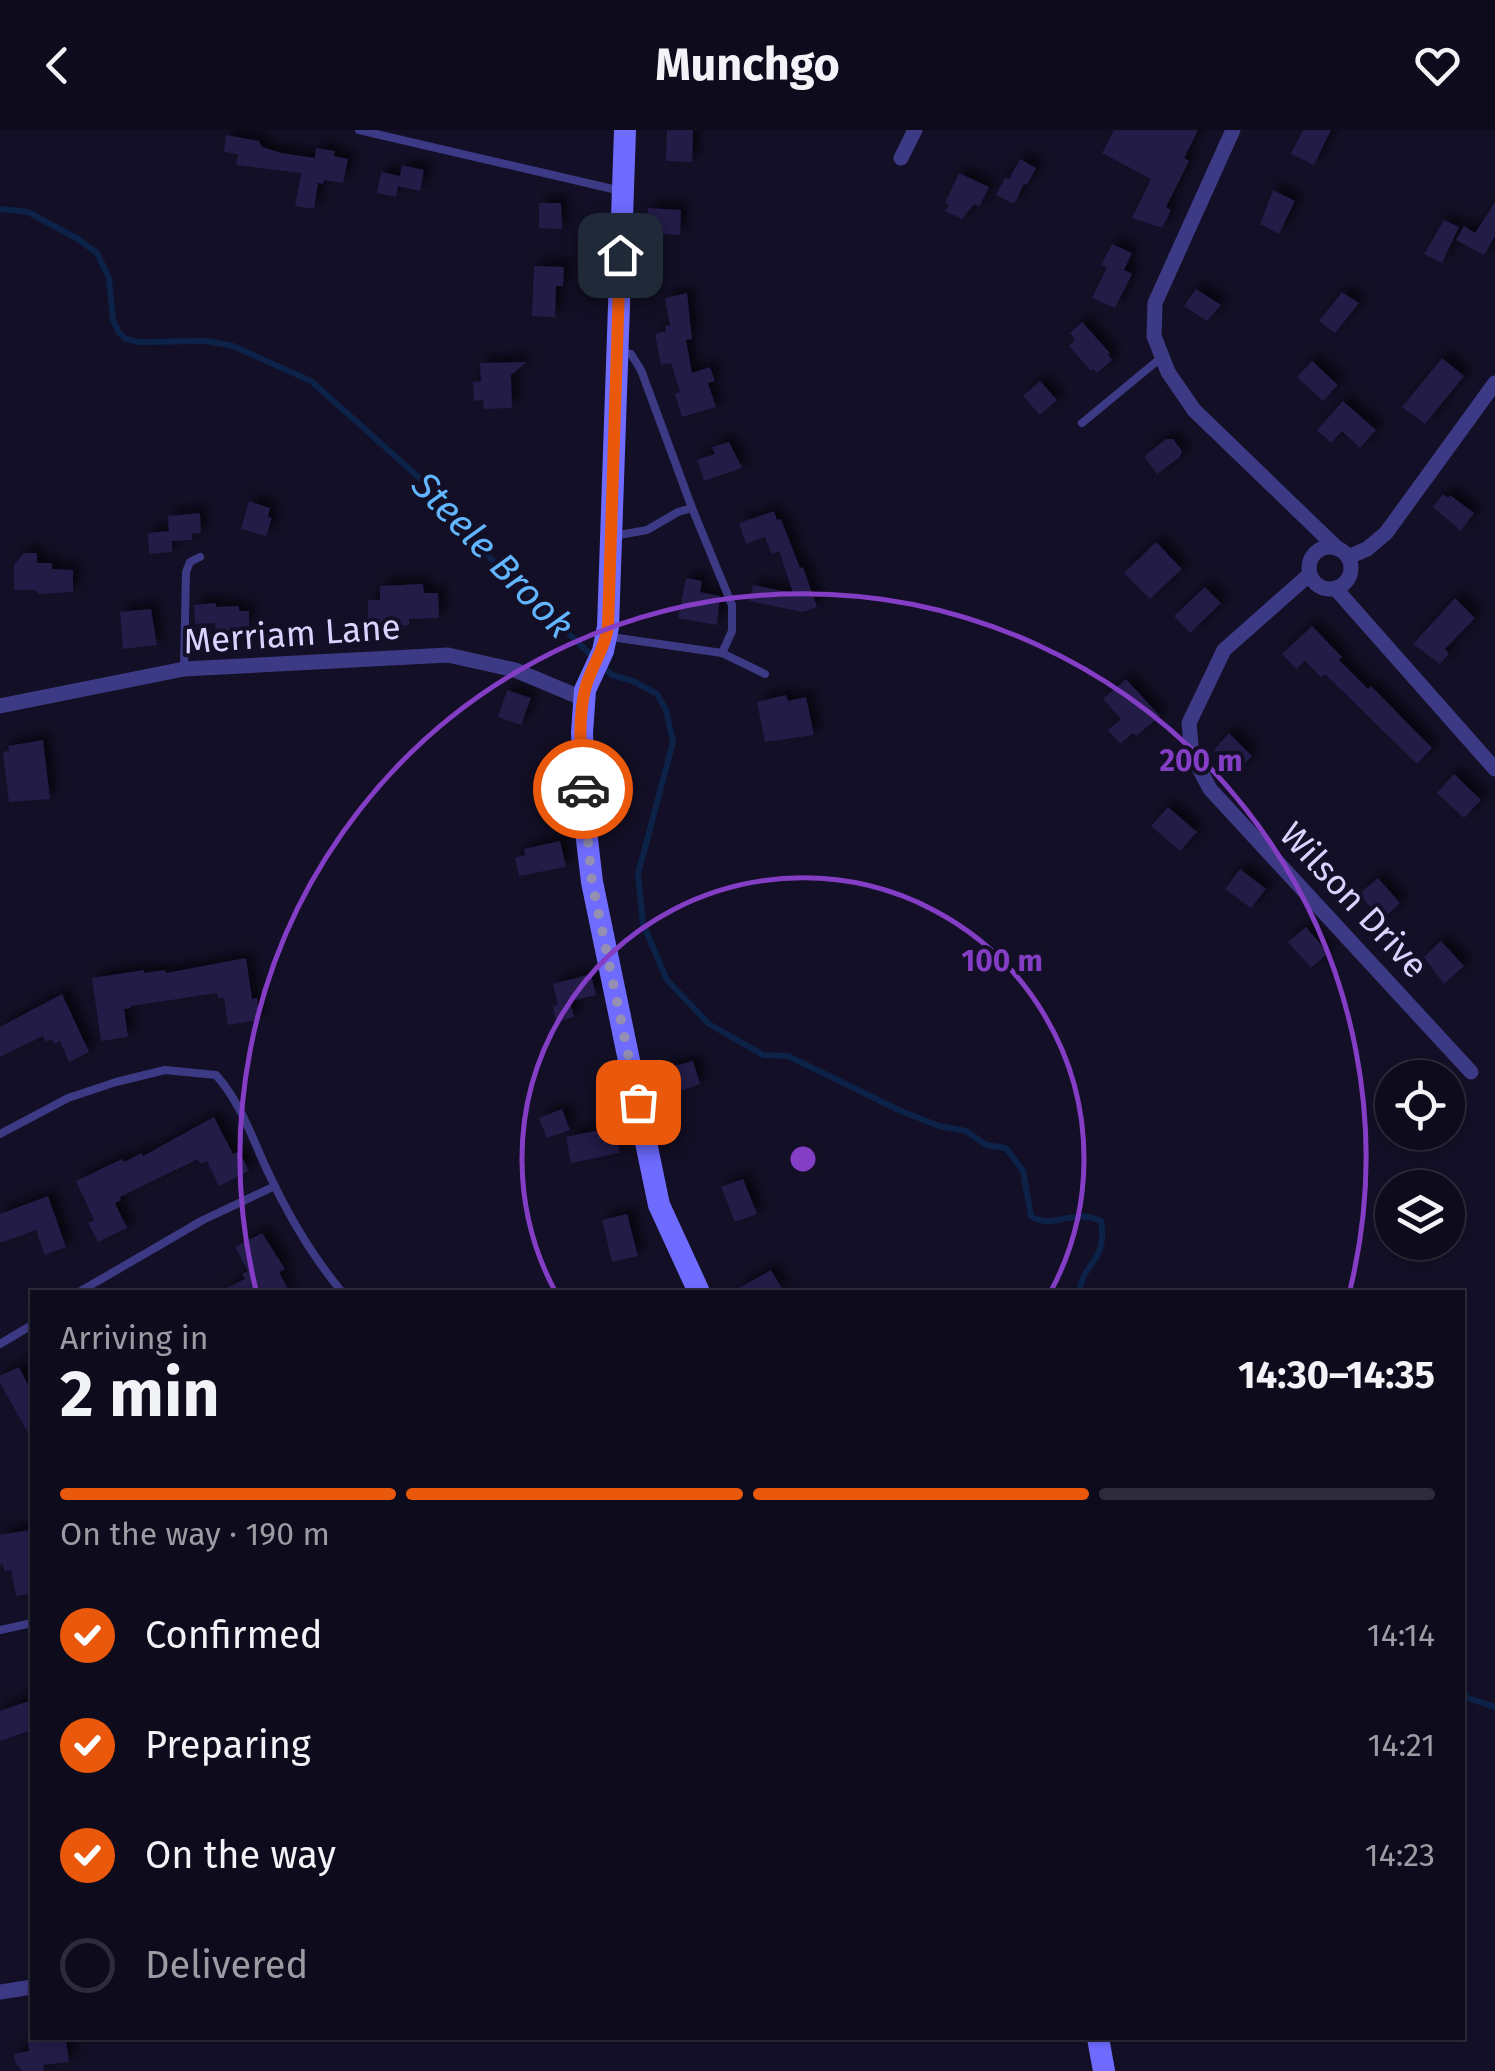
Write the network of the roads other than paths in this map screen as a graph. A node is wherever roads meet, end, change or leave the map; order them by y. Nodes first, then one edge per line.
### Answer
1 (360, 130) edge
2 (626, 130) edge
3 (915, 130) edge
4 (1233, 130) edge
5 (901, 158) dead end
6 (622, 191) junction
7 (616, 351) junction
8 (1162, 357) junction
9 (1495, 383) edge
10 (1082, 423) dead end
11 (692, 508) junction
12 (609, 537) junction
13 (1343, 553) junction
14 (200, 557) dead end
15 (1310, 574) junction
16 (1336, 588) junction
17 (604, 645) junction
18 (722, 653) junction
19 (184, 669) junction
20 (766, 674) dead end
21 (586, 689) junction
22 (0, 706) edge
23 (1495, 770) edge
24 (1471, 1072) dead end
25 (0, 1134) edge
26 (275, 1186) junction
27 (82, 1290) edge
28 (340, 1290) edge
29 (699, 1290) edge
30 (30, 1326) edge
31 (0, 1344) edge
32 (30, 1624) edge
33 (0, 1630) edge
34 (30, 1987) edge
35 (0, 1992) edge
36 (1098, 2040) edge
37 (1104, 2071) edge

1 - 6 lane
2 - 6 street
3 - 5 street
4 - 8 street
6 - 7 street
7 - 11 lane
7 - 12 street
8 - 10 lane
8 - 13 street
9 - 13 street
11 - 12 lane
11 - 18 lane
12 - 17 street
13 - 15 street
13 - 16 street
14 - 19 lane
15 - 16 street
15 - 24 street, Wilson Drive
16 - 23 street
17 - 18 lane
17 - 21 street
18 - 20 lane
19 - 21 street, Merriam Lane
19 - 22 street, Merriam Lane
21 - 29 street
25 - 26 lane
26 - 27 lane
26 - 28 lane
30 - 31 lane
32 - 33 lane
34 - 35 street
36 - 37 street

